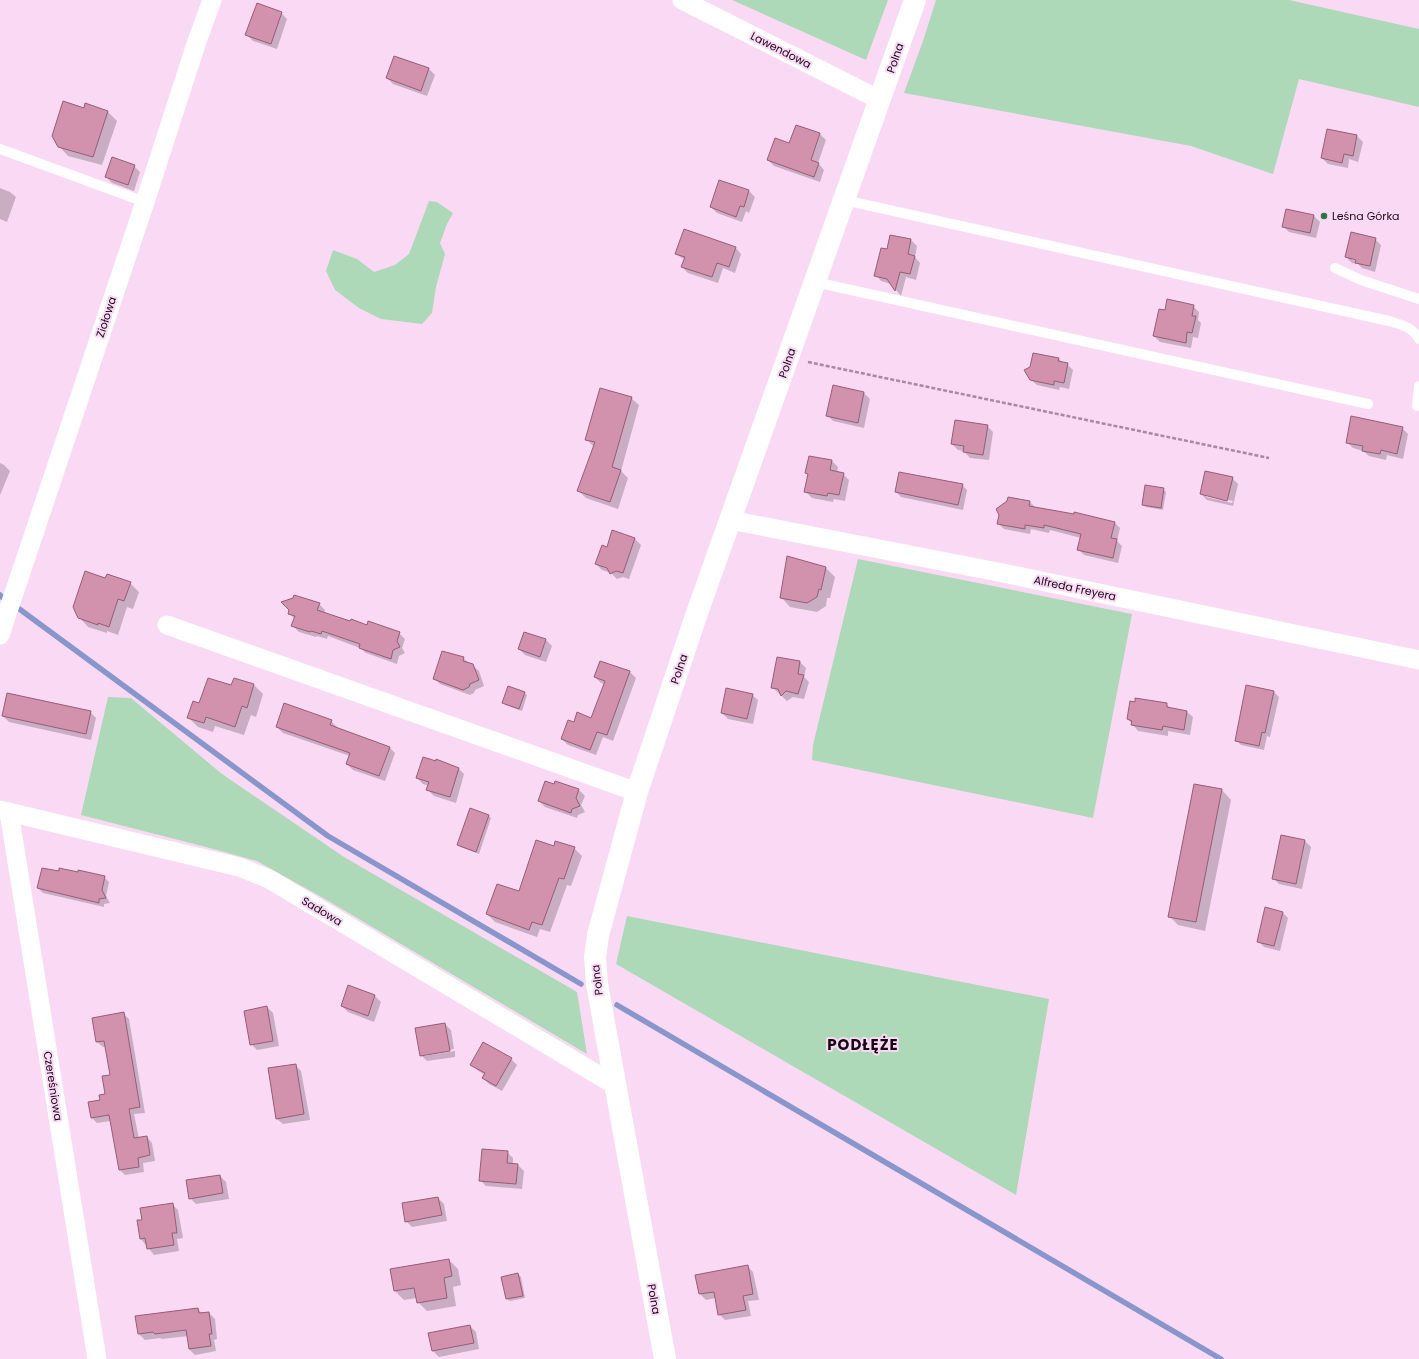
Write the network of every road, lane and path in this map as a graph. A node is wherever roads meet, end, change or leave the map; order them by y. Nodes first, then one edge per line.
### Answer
1 (212, 0) edge
2 (682, 0) edge
3 (915, 0) edge
4 (880, 100) junction
5 (0, 149) edge
6 (844, 200) junction
7 (145, 202) junction
8 (1335, 268) dead end
9 (815, 282) junction
10 (1419, 299) edge
11 (1419, 339) edge
12 (788, 358) junction
13 (1419, 386) edge
14 (1368, 404) dead end
15 (1417, 406) dead end
16 (1269, 458) dead end
17 (730, 520) junction
18 (167, 625) dead end
19 (0, 634) edge
20 (1419, 660) edge
21 (637, 792) junction
22 (5, 811) edge
23 (615, 1085) junction
24 (97, 1359) edge
25 (665, 1359) edge

1 - 7 street, Ziołowa
2 - 4 street, Lawendowa
3 - 4 street, Polna
4 - 6 street, Polna
5 - 7 lane
6 - 9 street, Polna
6 - 11 lane
7 - 19 street, Ziołowa
8 - 10 lane
9 - 12 street, Polna
9 - 14 lane
12 - 16 path
12 - 17 street, Polna
13 - 15 lane
17 - 20 street, Alfreda Freyera
17 - 21 street, Polna
18 - 21 street
21 - 23 street, Polna
22 - 23 street, Sadowa
22 - 24 street, Czereśniowa
23 - 25 street, Polna

